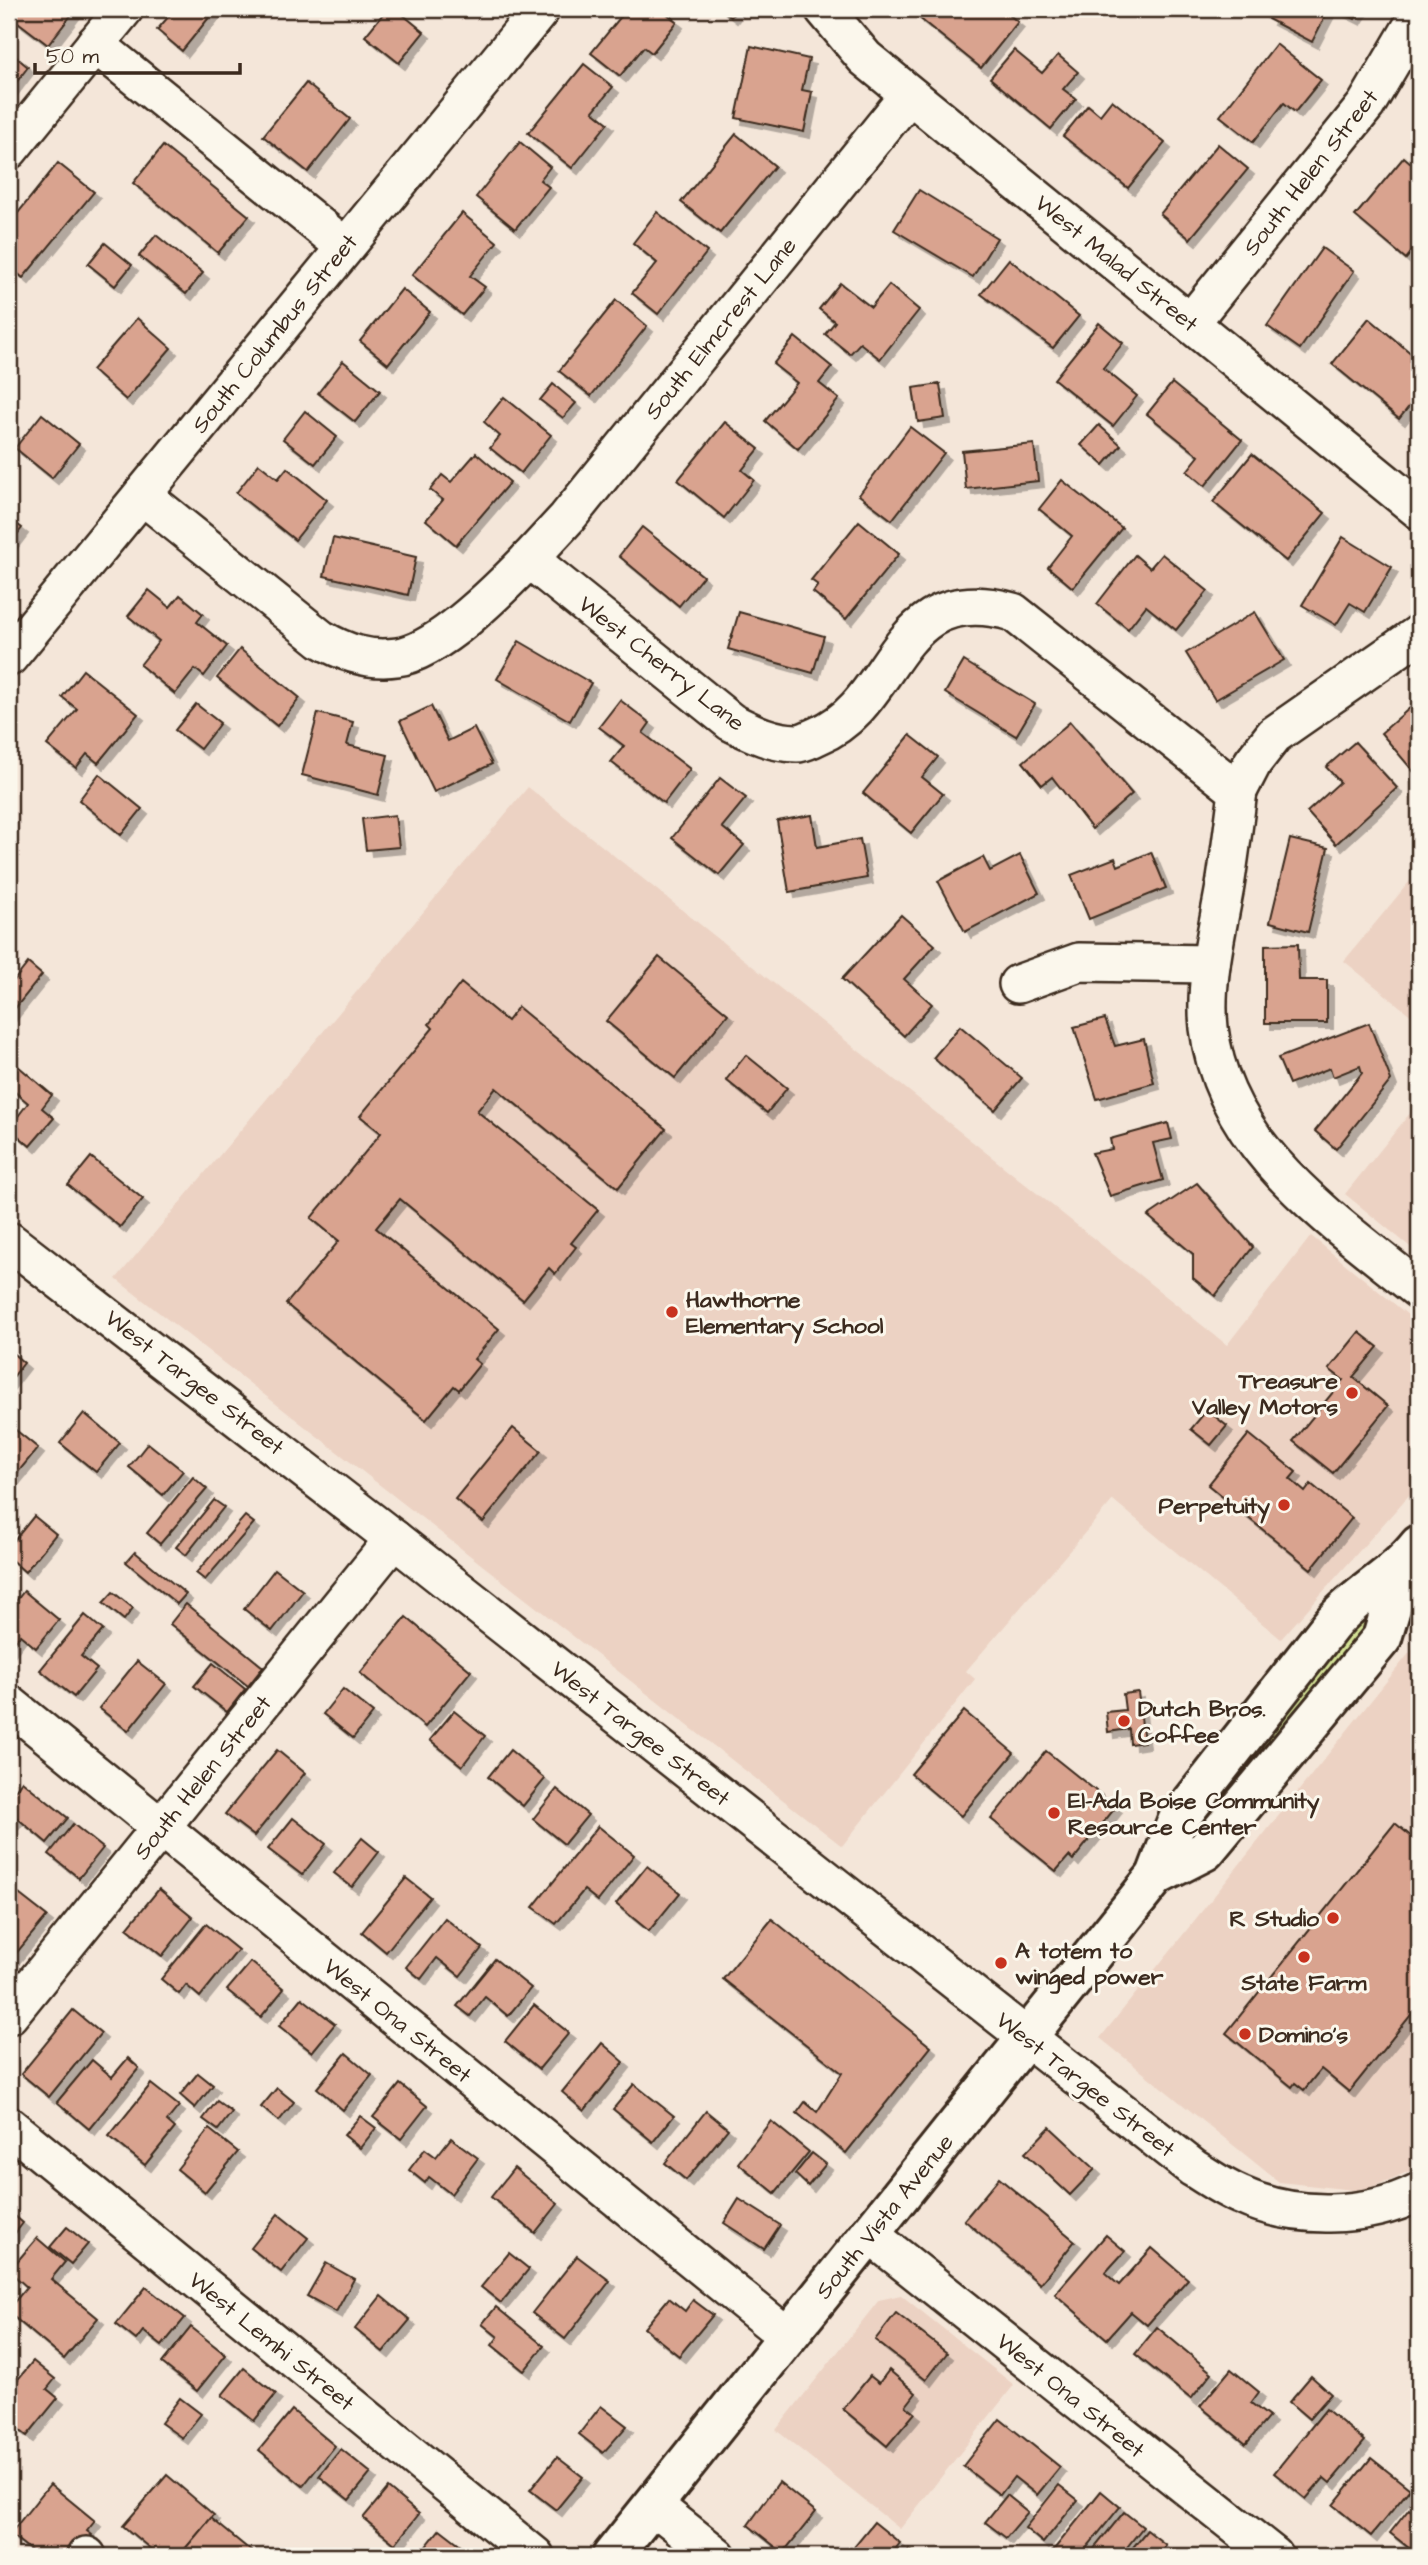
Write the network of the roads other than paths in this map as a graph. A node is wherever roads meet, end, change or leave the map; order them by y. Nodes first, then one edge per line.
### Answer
1 (124, 9) edge
2 (541, 9) edge
3 (824, 9) edge
4 (1419, 15) edge
5 (95, 44) junction
6 (909, 95) junction
7 (9, 150) edge
8 (344, 246) junction
9 (1191, 322) junction
10 (142, 495) junction
11 (1419, 510) edge
12 (529, 559) junction
13 (1419, 634) edge
14 (9, 657) edge
15 (1238, 791) junction
16 (1211, 964) junction
17 (1018, 984) dead end
18 (9, 1241) edge
19 (1419, 1290) edge
20 (394, 1539) junction
21 (1412, 1555) edge
22 (9, 1704) edge
23 (161, 1827) junction
24 (9, 2015) edge
25 (1027, 2037) junction
26 (9, 2126) edge
27 (1419, 2192) edge
28 (869, 2234) junction
29 (787, 2336) junction
30 (653, 2505) junction
31 (535, 2556) edge
32 (612, 2556) edge
33 (717, 2556) edge
34 (1274, 2556) edge

1 - 5 street
2 - 8 street, South Columbus Street
3 - 6 street, West Malad Street
4 - 9 street, South Helen Street
5 - 7 street
5 - 8 street
6 - 9 street, West Malad Street
6 - 12 street, South Elmcrest Lane
8 - 10 street, South Columbus Street
9 - 11 street, West Malad Street
10 - 12 street
10 - 14 street, South Columbus Street
12 - 15 street, West Cherry Lane
13 - 15 street
15 - 16 street
16 - 17 street
16 - 19 street
18 - 20 street, West Targee Street
20 - 23 street, South Helen Street
20 - 25 street, West Targee Street
21 - 25 main road, South Vista Avenue
22 - 23 street, West Ona Street
23 - 24 street, South Helen Street
23 - 29 street, West Ona Street
25 - 27 street, West Targee Street
25 - 28 main road, South Vista Avenue
26 - 31 street, West Lemhi Street
28 - 29 main road, South Vista Avenue
28 - 34 street, West Ona Street
29 - 30 main road, South Vista Avenue
30 - 32 main road, South Vista Avenue
30 - 33 street

